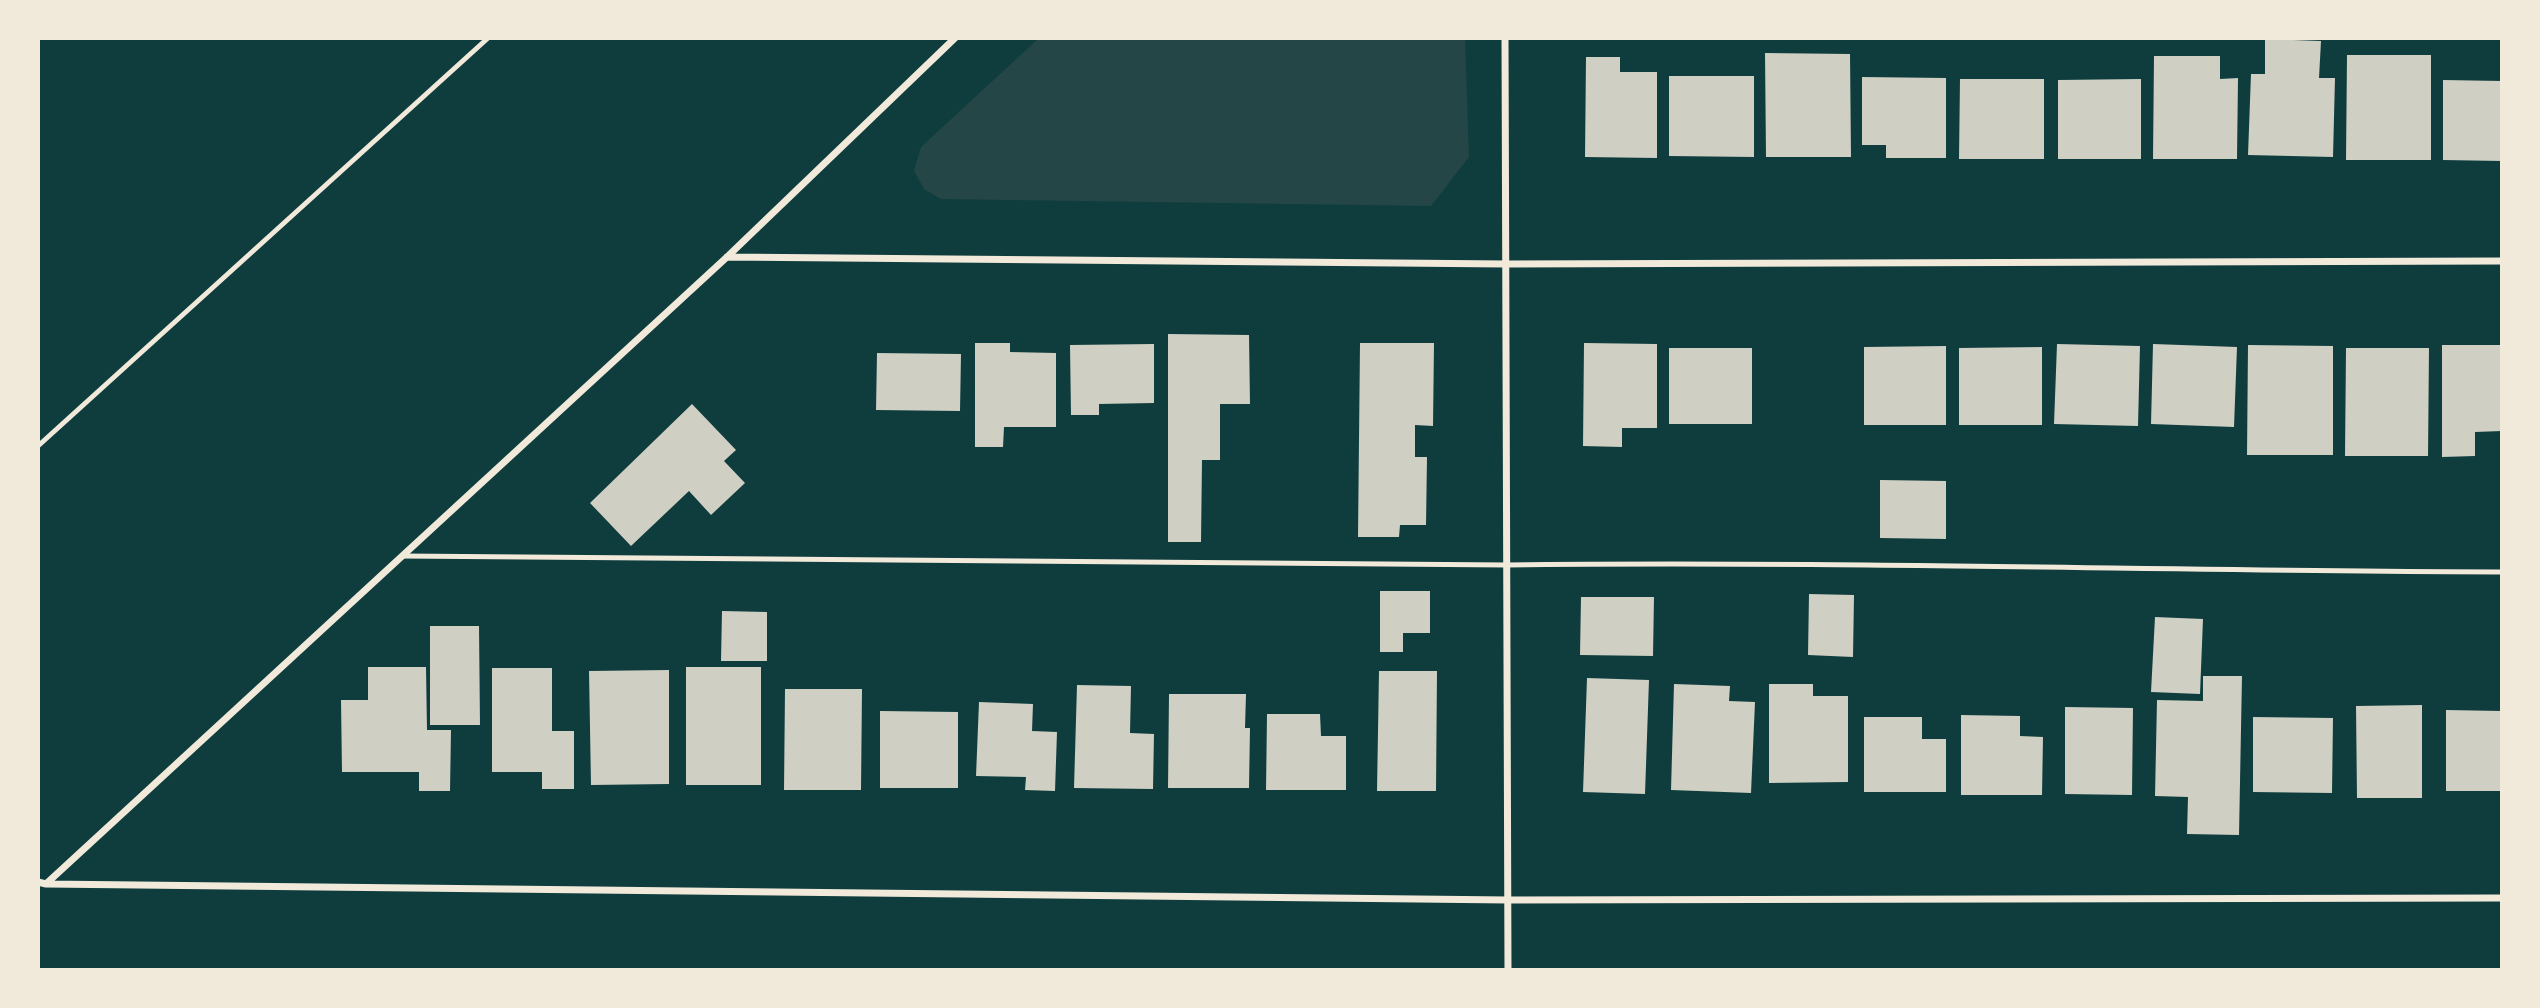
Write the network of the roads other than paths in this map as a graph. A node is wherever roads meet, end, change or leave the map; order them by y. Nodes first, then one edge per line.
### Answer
1 (488, 38) edge
2 (955, 38) edge
3 (1505, 38) edge
4 (727, 257) junction
5 (2501, 261) edge
6 (1506, 264) junction
7 (38, 446) edge
8 (402, 556) junction
9 (1507, 565) junction
10 (2501, 572) edge
11 (42, 883) edge
12 (2501, 898) edge
13 (1508, 900) junction
14 (1508, 970) edge

1 - 7 lane
2 - 4 street
3 - 6 street
4 - 6 street
4 - 8 street
5 - 6 street
6 - 9 street
8 - 9 lane
8 - 11 street
9 - 10 lane
9 - 13 street
11 - 13 street
12 - 13 street
13 - 14 street

